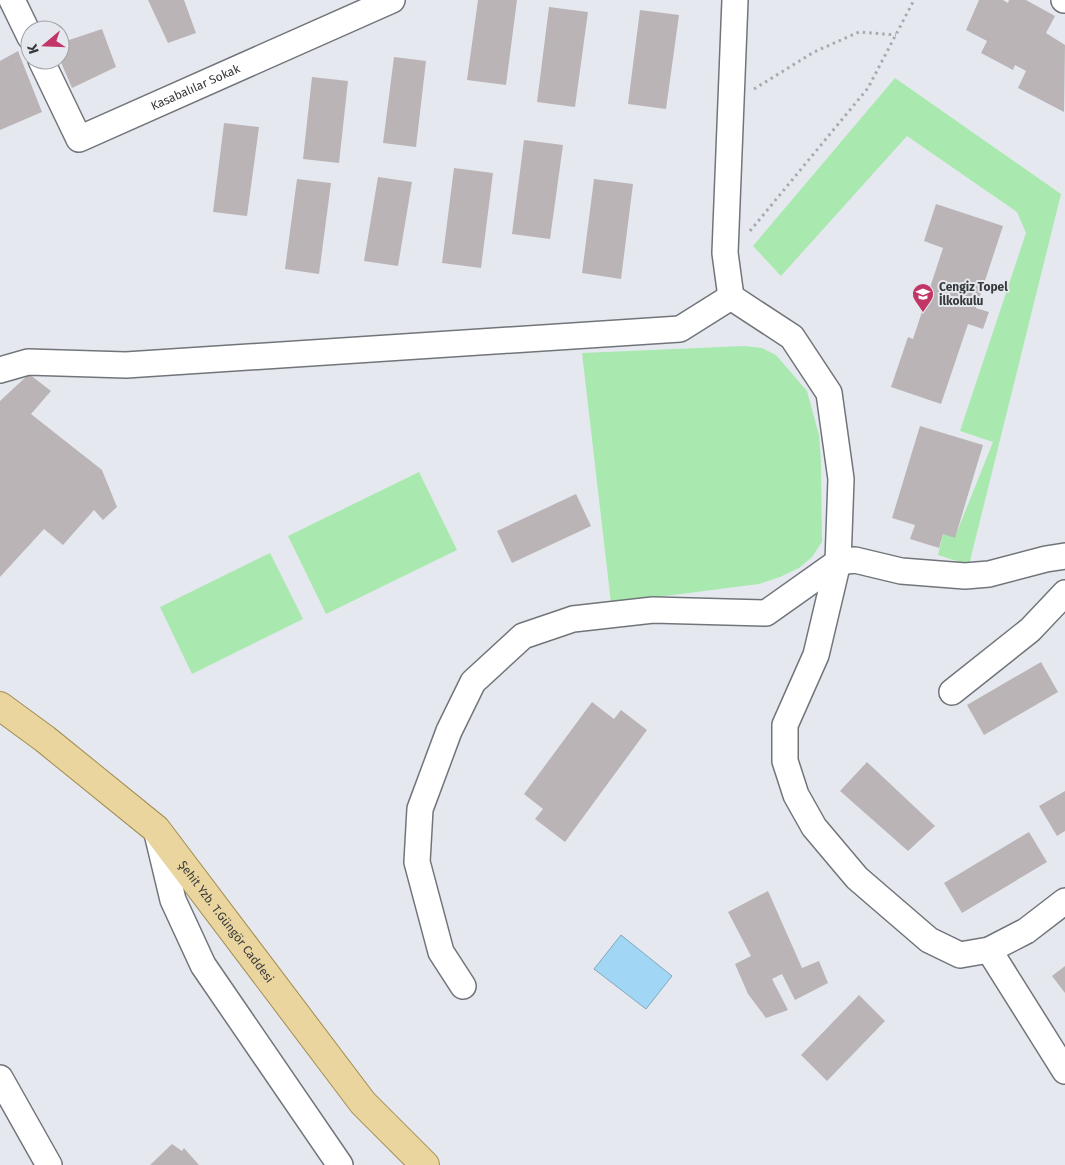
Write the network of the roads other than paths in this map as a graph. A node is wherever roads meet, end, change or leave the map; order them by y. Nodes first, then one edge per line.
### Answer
1 (12, 0) edge
2 (392, 0) edge
3 (735, 0) edge
4 (22, 20) edge
5 (46, 70) edge
6 (731, 297) junction
7 (0, 370) edge
8 (1065, 556) edge
9 (838, 562) junction
10 (1065, 594) edge
11 (952, 692) dead end
12 (0, 706) edge
13 (156, 829) junction
14 (1065, 901) edge
15 (988, 950) junction
16 (464, 986) dead end
17 (1065, 1071) edge
18 (0, 1078) edge
19 (49, 1165) edge
20 (340, 1165) edge
21 (425, 1165) edge

1 - 4 street
2 - 5 street, Kasabalılar Sokak
3 - 6 street
6 - 7 street
6 - 9 street
8 - 9 street
9 - 15 street
9 - 16 street
10 - 11 street
12 - 13 main road, Şehit Yzb. T.Güngör Caddesi
13 - 20 street
13 - 21 main road, Şehit Yzb. T.Güngör Caddesi
14 - 15 street
15 - 17 street
18 - 19 street

